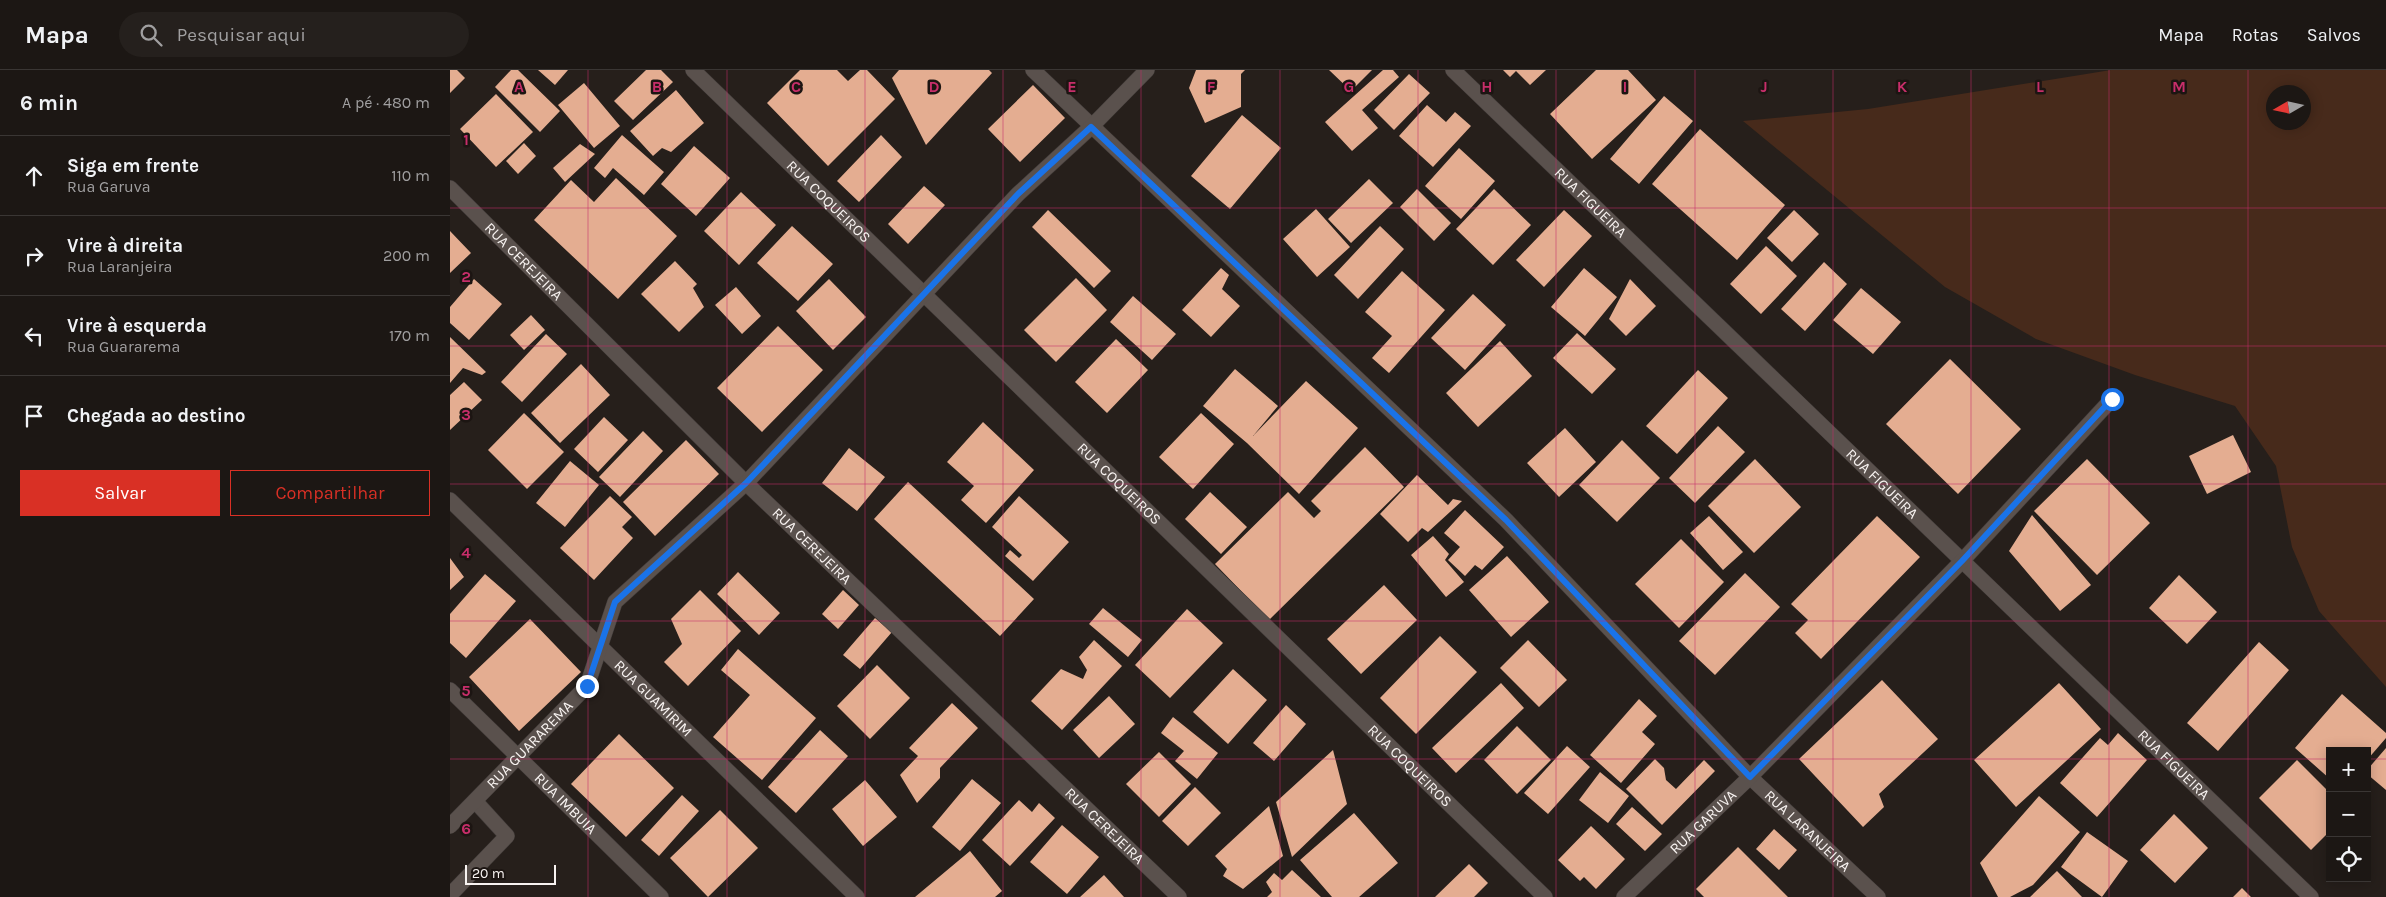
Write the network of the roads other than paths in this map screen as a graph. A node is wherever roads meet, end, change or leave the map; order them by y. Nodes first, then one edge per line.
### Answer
1 (692, 70) edge
2 (1032, 70) edge
3 (1147, 70) edge
4 (1453, 70) edge
5 (1091, 127) junction
6 (450, 188) edge
7 (923, 294) junction
8 (2112, 399) dead end
9 (746, 483) junction
10 (450, 500) edge
11 (1962, 561) junction
12 (601, 649) junction
13 (450, 690) edge
14 (518, 757) junction
15 (1750, 777) junction
16 (475, 801) junction
17 (450, 826) edge
18 (450, 896) edge
19 (661, 897) edge
20 (857, 897) edge
21 (1179, 897) edge
22 (1545, 897) edge
23 (1624, 897) edge
24 (1878, 897) edge
25 (2311, 897) edge

1 - 7 street, RUA COQUEIROS
2 - 5 street, RUA LARANJEIRA
3 - 5 street, RUA GUARAREMA
4 - 11 street, RUA FIGUEIRA
5 - 7 street, RUA GUARAREMA
5 - 15 street, RUA LARANJEIRA
6 - 9 street, RUA CEREJEIRA
7 - 9 street, RUA GUARAREMA
7 - 22 street, RUA COQUEIROS
8 - 11 street, RUA GARUVA
9 - 12 street, RUA GUARAREMA
9 - 21 street, RUA CEREJEIRA
10 - 12 street, RUA GUAMIRIM
11 - 15 street, RUA GARUVA
11 - 25 street, RUA FIGUEIRA
12 - 14 street, RUA GUARAREMA
12 - 20 street, RUA GUAMIRIM
13 - 14 street, RUA IMBUIA
14 - 16 street, RUA GUARAREMA
14 - 19 street, RUA IMBUIA
15 - 23 street, RUA GARUVA
15 - 24 street, RUA LARANJEIRA
16 - 17 street, RUA GUARAREMA
16 - 18 street

